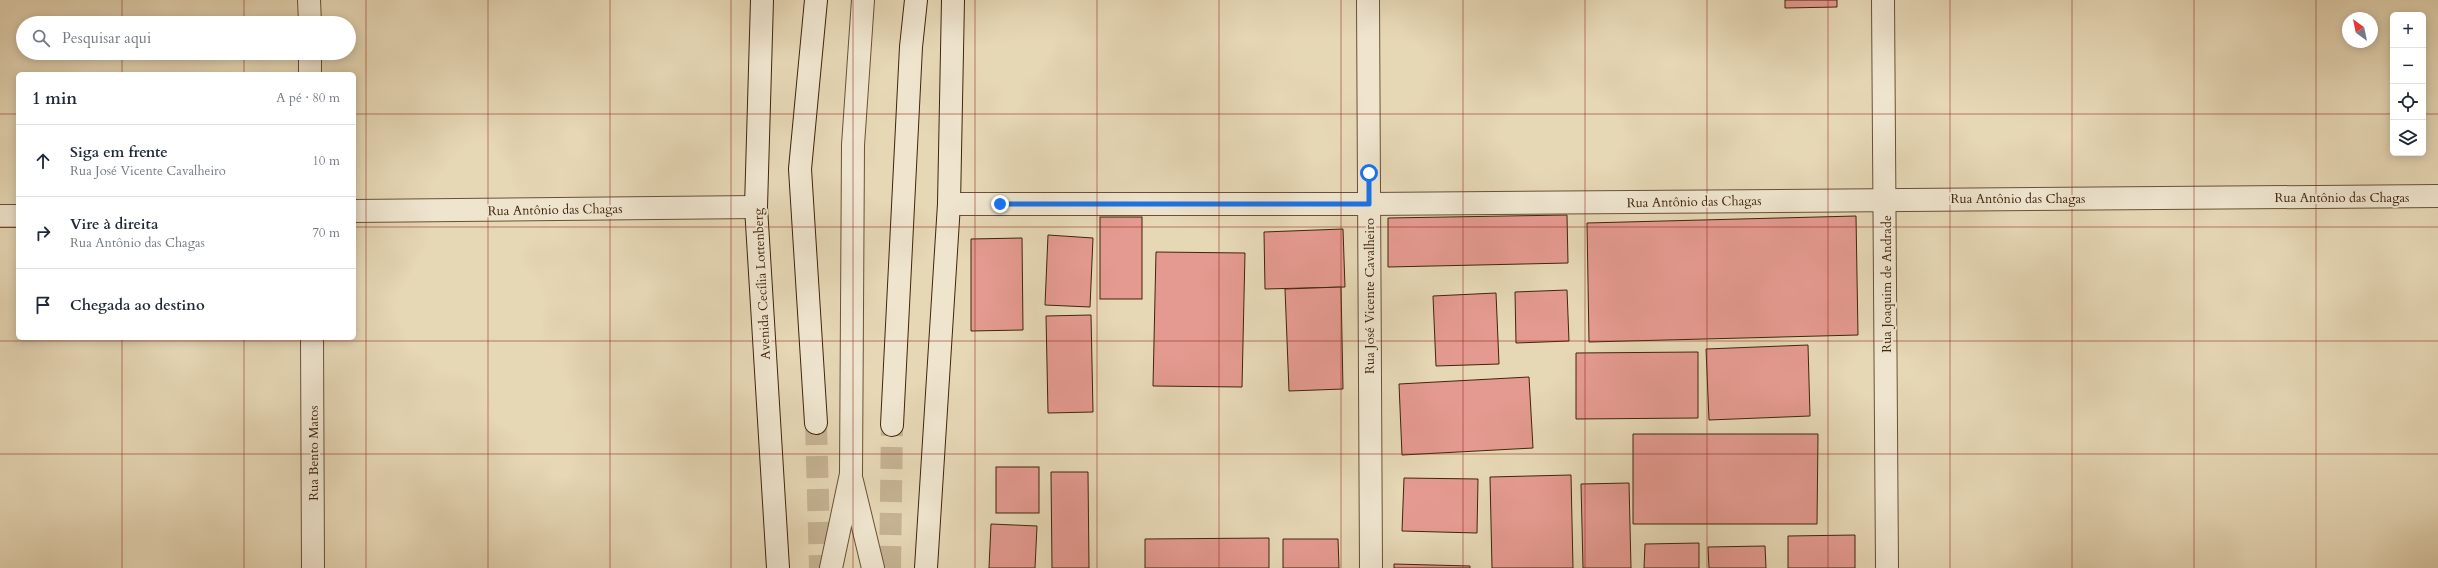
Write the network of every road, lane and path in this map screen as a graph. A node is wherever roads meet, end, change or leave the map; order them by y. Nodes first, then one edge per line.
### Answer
1 (309, 0) edge
2 (762, 0) edge
3 (816, 0) edge
4 (863, 0) edge
5 (916, 0) edge
6 (953, 0) edge
7 (1368, 0) edge
8 (1883, 0) edge
9 (310, 16) edge
10 (310, 60) edge
11 (310, 72) edge
12 (2438, 196) edge
13 (1885, 199) junction
14 (949, 204) junction
15 (1369, 204) junction
16 (756, 207) junction
17 (356, 211) edge
18 (0, 216) edge
19 (16, 216) edge
20 (312, 340) edge
21 (816, 423) tunnel mouth
22 (892, 425) tunnel mouth
23 (850, 474) junction
24 (313, 568) edge
25 (778, 568) edge
26 (831, 568) edge
27 (873, 568) edge
28 (926, 568) edge
29 (1371, 568) edge
30 (1887, 568) edge

1 - 9 street
2 - 16 street, Avenida Cecília Lottenberg
3 - 21 street
4 - 23 street
5 - 22 street
6 - 14 street
7 - 15 street, Rua José Vicente Cavalheiro
8 - 13 street, Rua Joaquim de Andrade
10 - 11 street
12 - 13 street, Rua Antônio das Chagas
13 - 15 street, Rua Antônio das Chagas
13 - 30 street, Rua Joaquim de Andrade
14 - 15 street, Rua Antônio das Chagas
14 - 28 street
15 - 29 street, Rua José Vicente Cavalheiro
16 - 17 street, Rua Antônio das Chagas
16 - 25 street, Avenida Cecília Lottenberg
18 - 19 street
20 - 24 street, Rua Bento Matos
23 - 26 street
23 - 27 street

